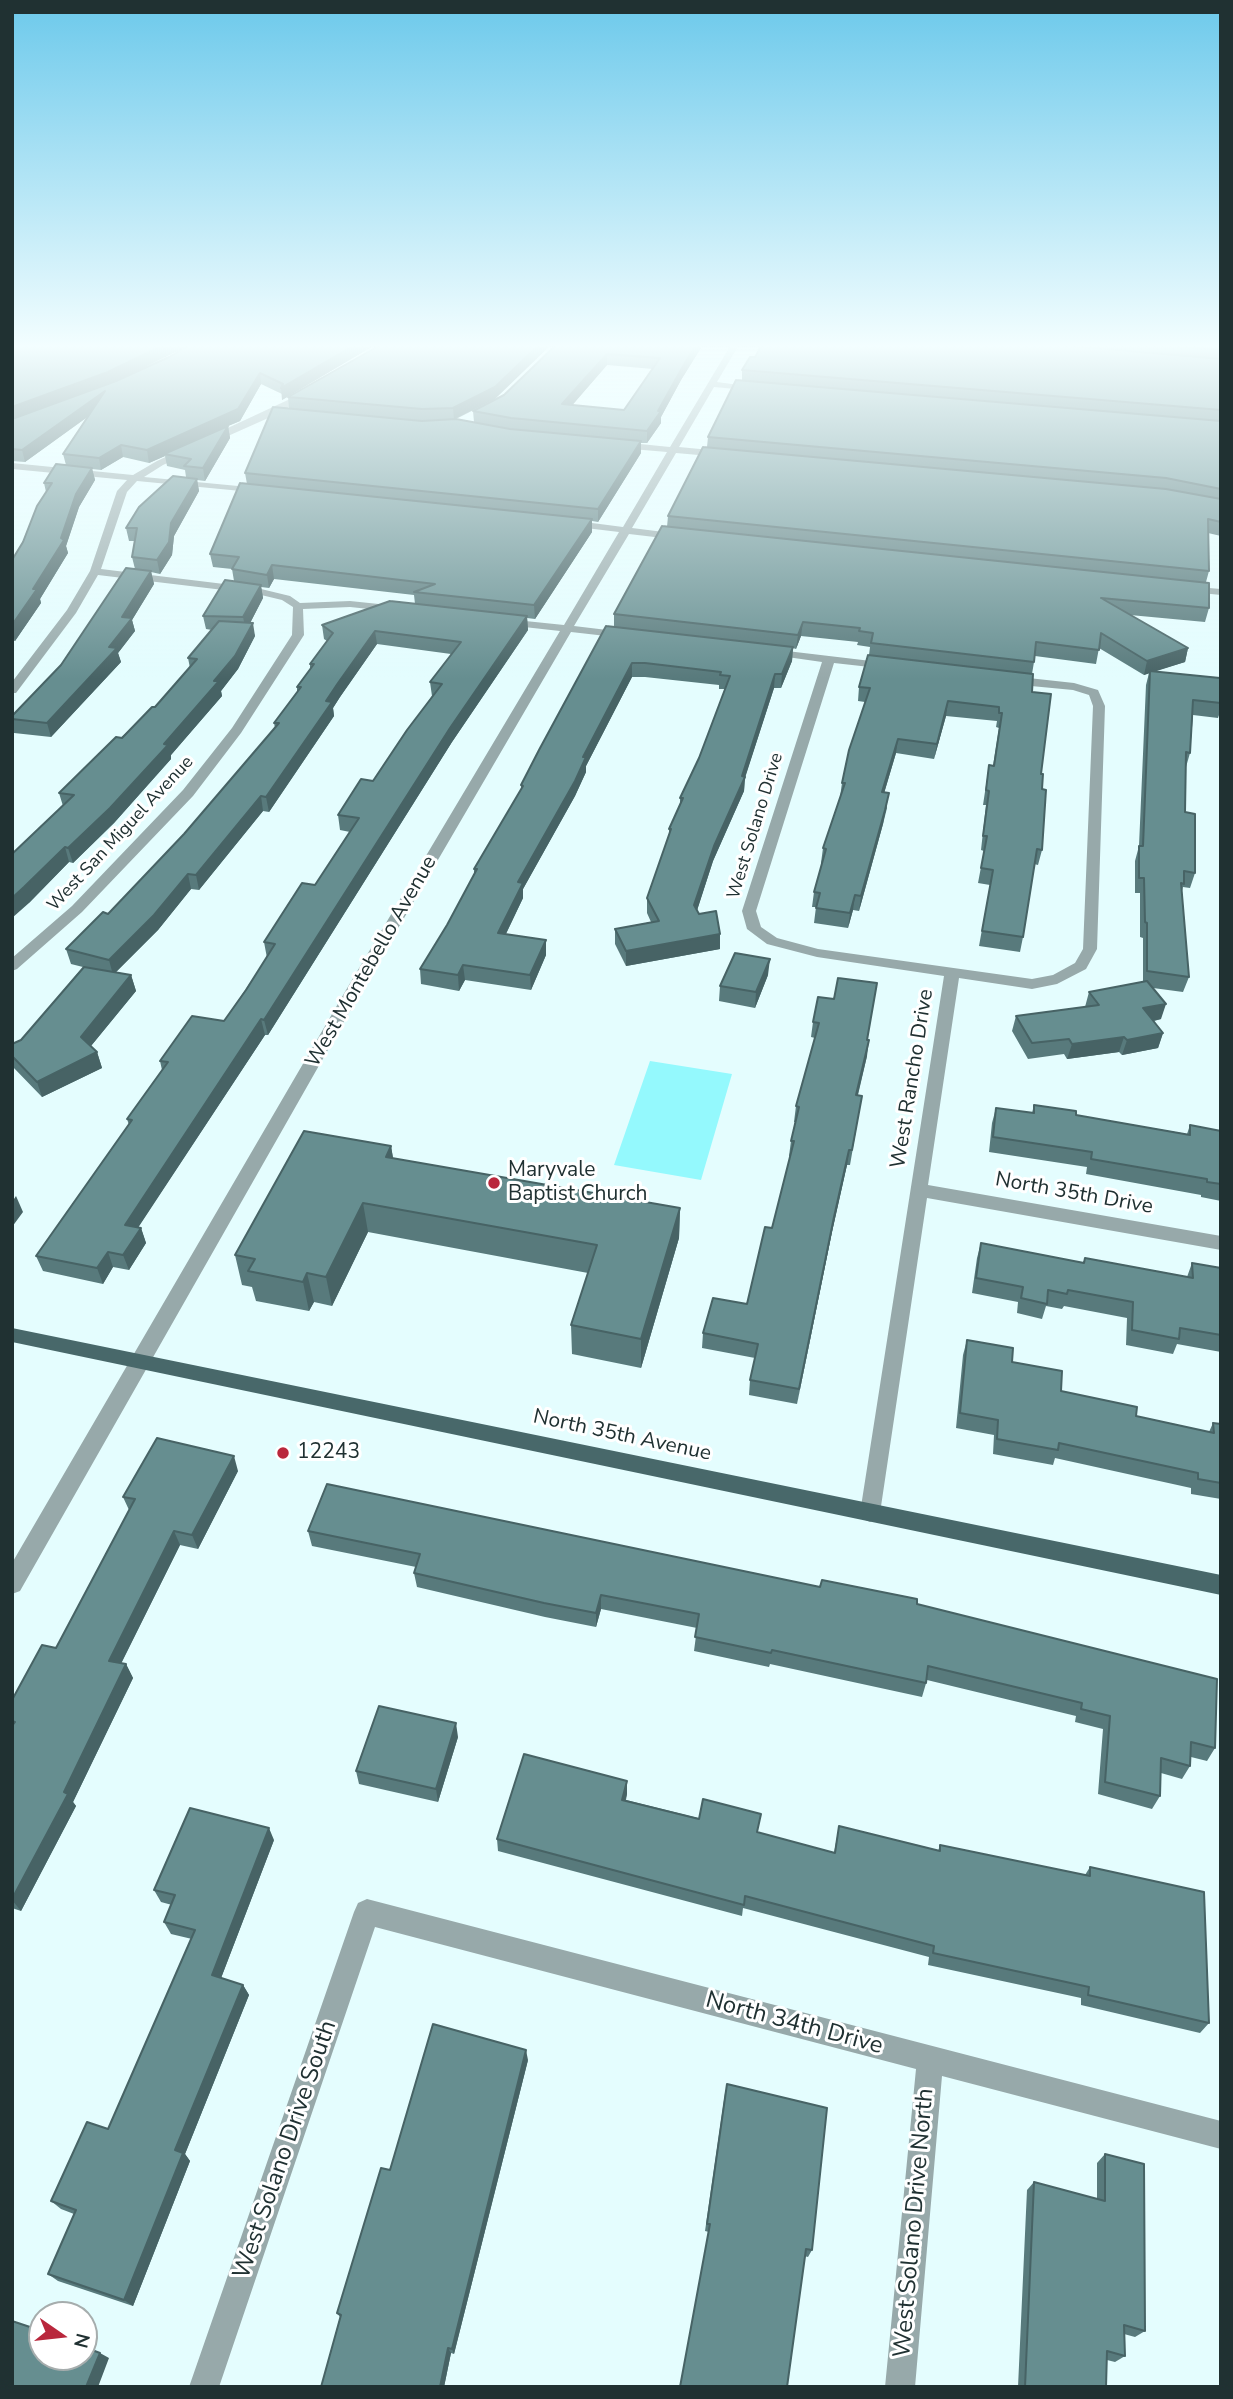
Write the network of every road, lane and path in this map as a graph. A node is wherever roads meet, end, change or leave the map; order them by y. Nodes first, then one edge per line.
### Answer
1 (178, 455) edge
2 (670, 455) edge
3 (727, 455) edge
4 (738, 456) edge
5 (12, 466) edge
6 (135, 478) junction
7 (271, 492) edge
8 (557, 522) edge
9 (627, 531) junction
10 (693, 539) edge
11 (96, 572) junction
12 (1168, 587) edge
13 (1221, 592) edge
14 (298, 606) junction
15 (417, 611) edge
16 (498, 621) edge
17 (568, 629) junction
18 (639, 637) edge
19 (761, 651) edge
20 (829, 659) junction
21 (897, 667) edge
22 (993, 678) edge
23 (12, 690) edge
24 (12, 966) edge
25 (952, 973) junction
26 (919, 1190) junction
27 (1221, 1243) edge
28 (12, 1335) edge
29 (142, 1361) junction
30 (870, 1513) junction
31 (12, 1584) edge
32 (1221, 1585) edge
33 (367, 1912) joint
34 (930, 2060) junction
35 (1221, 2135) edge
36 (204, 2387) edge
37 (900, 2387) edge

1 - 6 street
2 - 9 street, West Montebello Avenue
3 - 4 street
5 - 6 street
6 - 7 street
6 - 11 street
8 - 9 street
9 - 10 street
9 - 17 street, West Montebello Avenue
11 - 14 street
11 - 23 street
12 - 13 street
14 - 15 street
14 - 24 street, West San Miguel Avenue
16 - 17 street
17 - 18 street
17 - 29 street, West Montebello Avenue
19 - 20 street
20 - 21 street
20 - 25 street, West Solano Drive
22 - 25 street, West Rancho Drive
25 - 26 street, West Rancho Drive
26 - 27 street, North 35th Drive
26 - 30 street, West Rancho Drive
28 - 29 main road, North 35th Avenue
29 - 30 main road, North 35th Avenue
29 - 31 street, West Montebello Avenue
30 - 32 main road, North 35th Avenue
33 - 34 street, North 34th Drive
33 - 36 street, West Solano Drive South
34 - 35 street, North 34th Drive
34 - 37 street, West Solano Drive North

